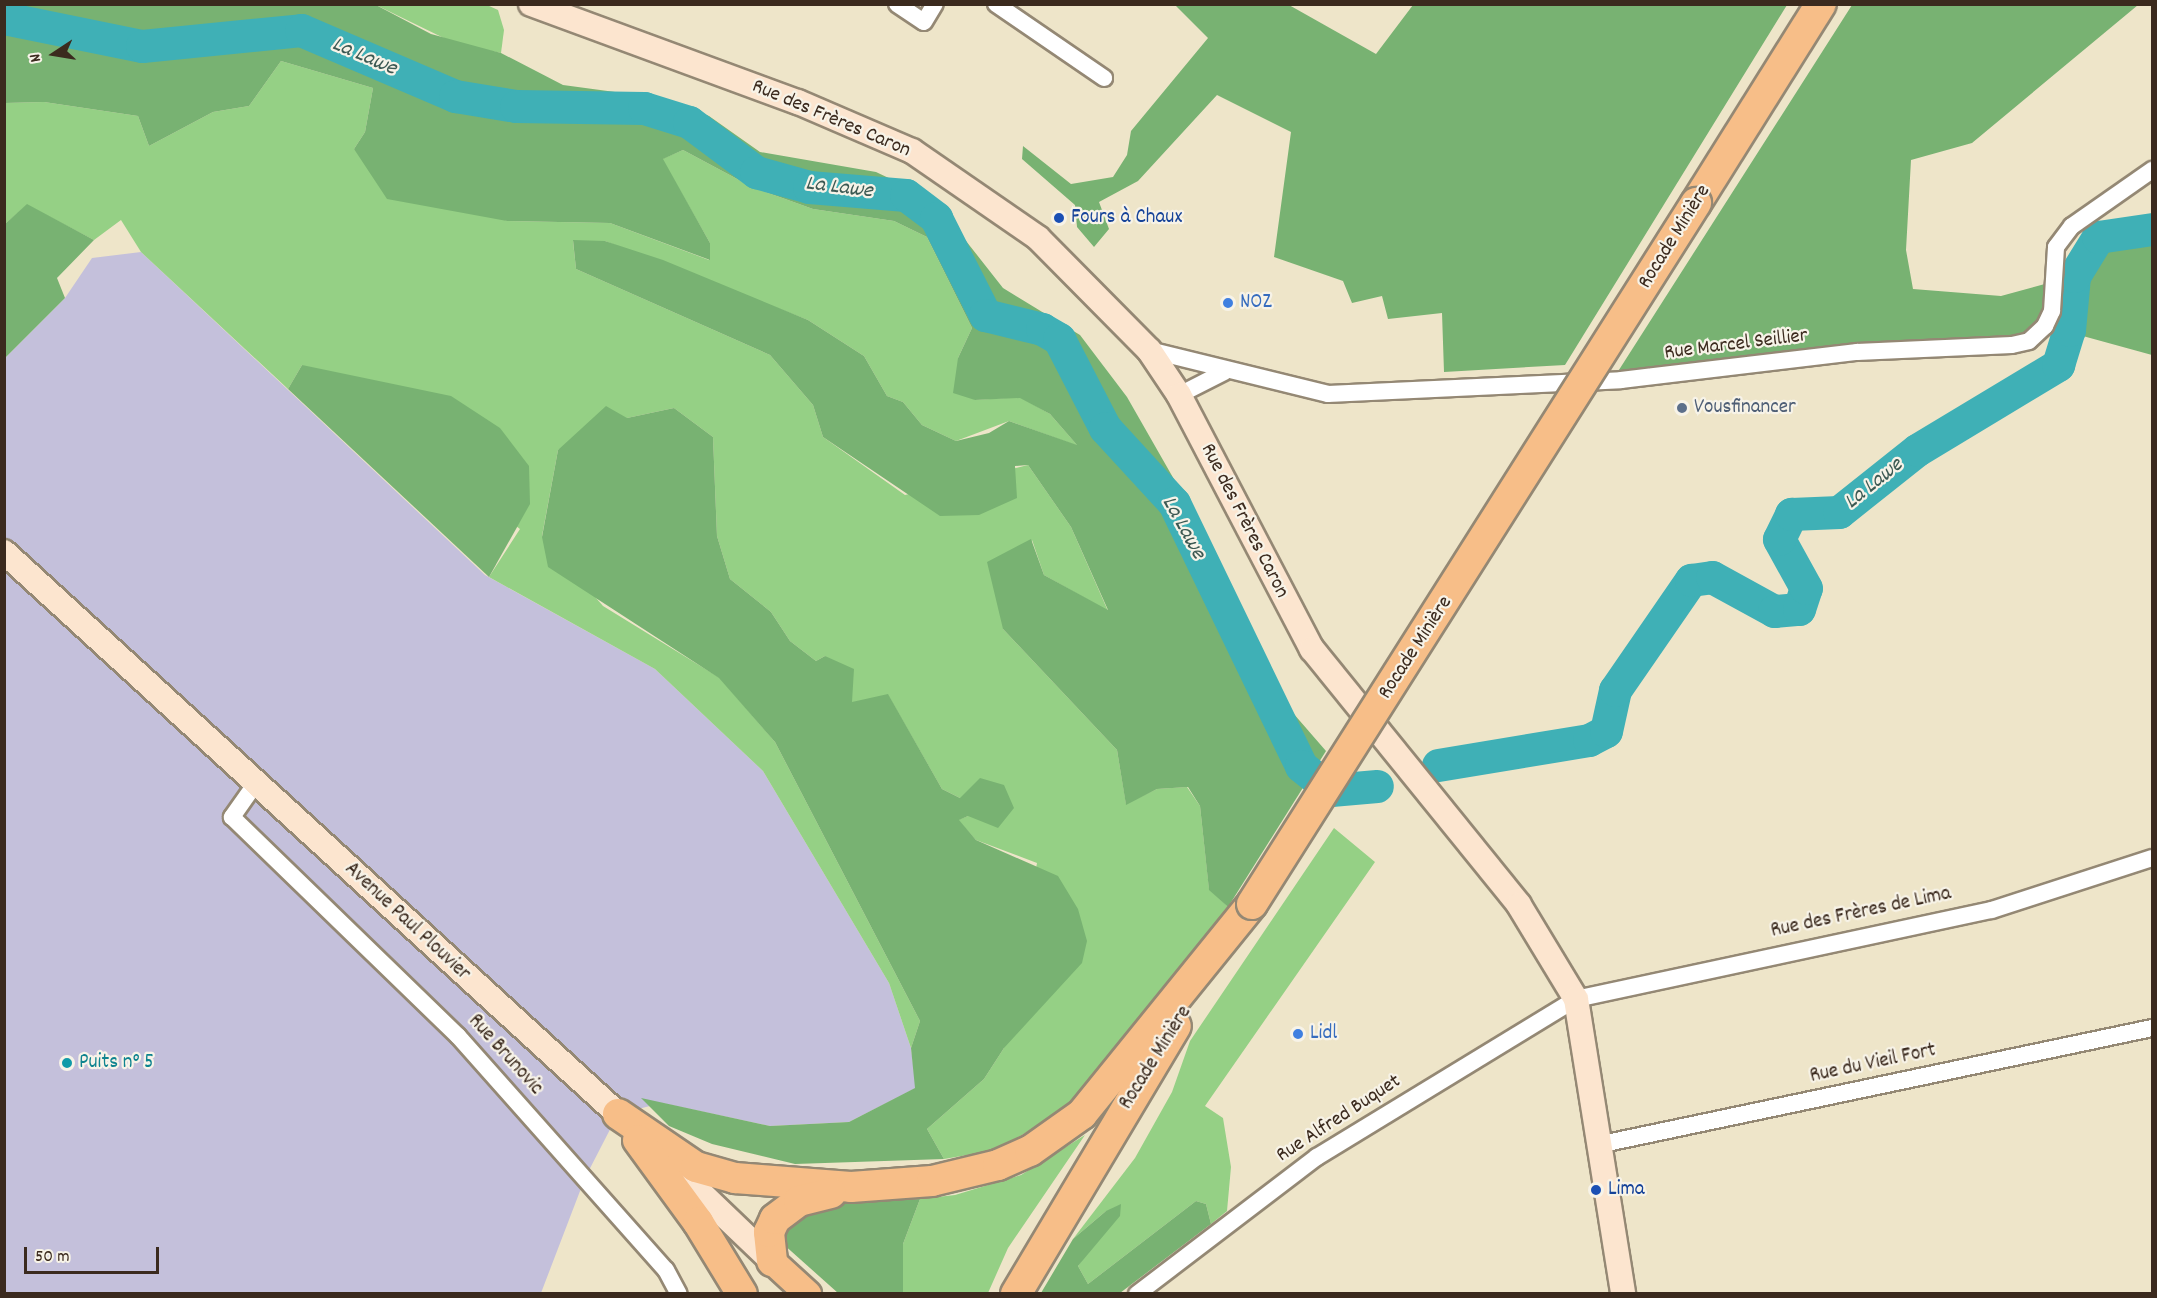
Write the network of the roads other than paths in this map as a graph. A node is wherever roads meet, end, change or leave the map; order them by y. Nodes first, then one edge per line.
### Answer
1 (531, 4) edge
2 (897, 4) edge
3 (935, 4) edge
4 (996, 4) edge
5 (1821, 4) edge
6 (564, 10) edge
7 (1104, 78) dead end
8 (2152, 170) edge
9 (1149, 350) junction
10 (1224, 372) junction
11 (1179, 395) junction
12 (4, 552) edge
13 (256, 783) junction
14 (2152, 858) edge
15 (1252, 904) junction
16 (1576, 999) junction
17 (2152, 1028) edge
18 (618, 1114) junction
19 (1602, 1144) junction
20 (851, 1187) junction
21 (771, 1261) junction
22 (679, 1293) edge
23 (742, 1293) edge
24 (808, 1293) edge
25 (1016, 1293) edge
26 (1137, 1293) edge
27 (1623, 1293) edge

1 - 6 main road, Rue des Frères Caron
2 - 3 street
4 - 7 street
5 - 15 highway, Rocade Minière, bridge
6 - 9 main road, Rue des Frères Caron
8 - 10 street, Rue Marcel Seillier
9 - 10 street, Rue Marcel Seillier
9 - 11 main road, Rue des Frères Caron
10 - 11 street
11 - 16 main road, Rue des Frères Caron
12 - 13 main road, Avenue Paul Plouvier
13 - 18 main road, Avenue Paul Plouvier
13 - 22 street, Rue Brunovic
14 - 16 street, Rue des Frères de Lima
15 - 20 highway
15 - 25 highway, Rocade Minière
16 - 19 main road, Rue des Frères Caron
16 - 26 street, Rue Alfred Buquet
17 - 19 street, Rue du Vieil Fort
18 - 20 highway
18 - 21 main road, Avenue Paul Plouvier
18 - 23 highway
19 - 27 main road, Rue des Frères Caron
20 - 21 highway
21 - 24 main road, Avenue Paul Plouvier

